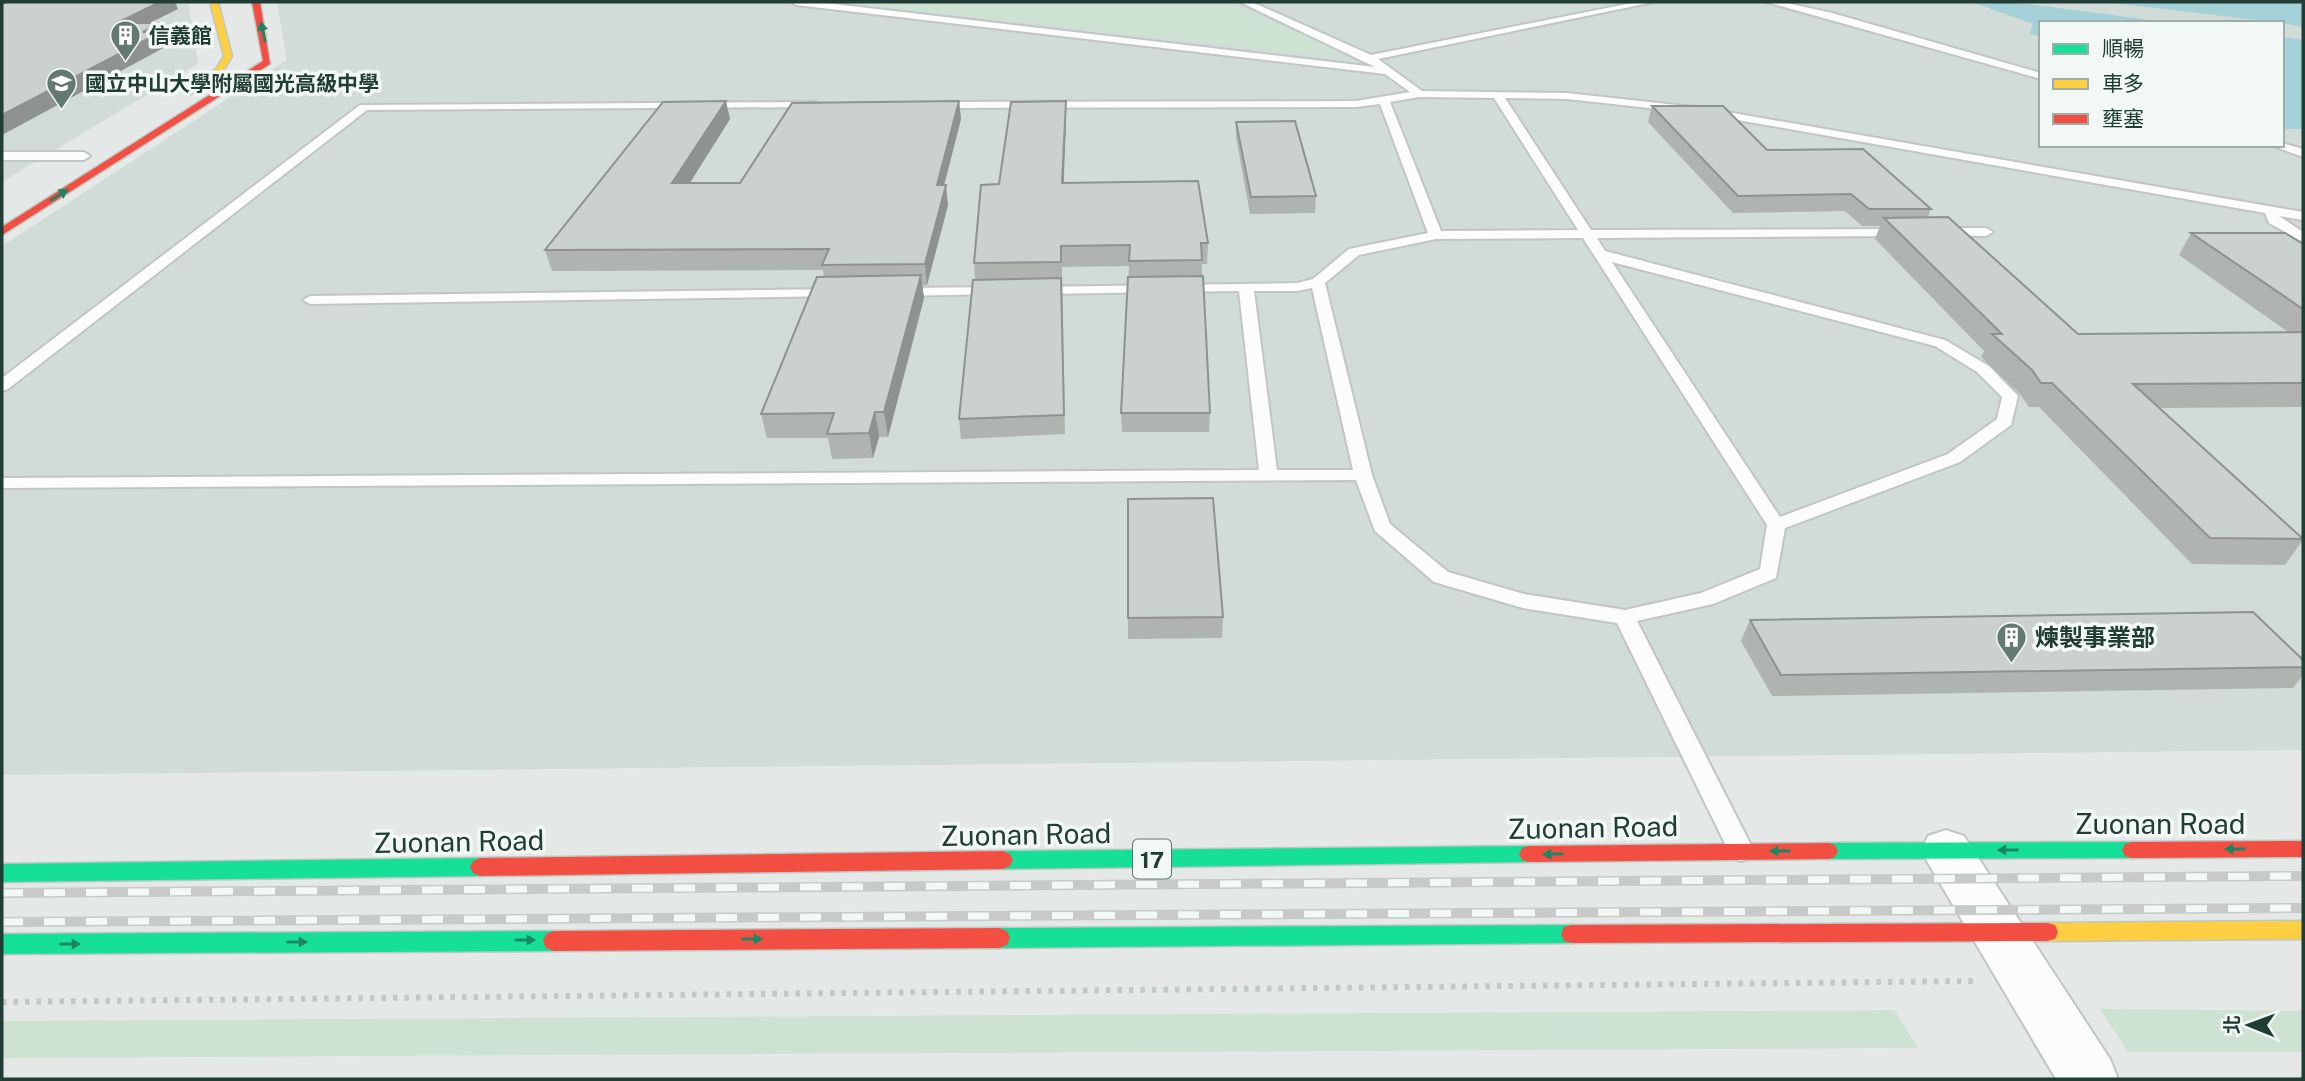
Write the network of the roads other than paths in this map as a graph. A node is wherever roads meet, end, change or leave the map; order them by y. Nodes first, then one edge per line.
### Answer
1 (214, 2) edge
2 (256, 2) edge
3 (796, 2) edge
4 (1245, 2) edge
5 (1650, 2) edge
6 (1771, 2) edge
7 (1370, 58) junction
8 (1386, 71) junction
9 (2039, 75) edge
10 (1419, 94) junction
11 (1497, 95) junction
12 (1384, 100) junction
13 (173, 102) dead end
14 (825, 105) edge
15 (923, 105) edge
16 (2284, 147) edge
17 (90, 153) joint
18 (2303, 153) edge
19 (2, 156) edge
20 (61, 170) dead end
21 (2271, 212) junction
22 (2303, 215) edge
23 (2, 232) edge
24 (1986, 232) dead end
25 (1436, 235) junction
26 (1590, 235) junction
27 (2303, 238) edge
28 (1603, 255) junction
29 (1318, 282) junction
30 (1247, 287) junction
31 (855, 292) edge
32 (883, 292) edge
33 (310, 300) dead end
34 (2, 386) edge
35 (1269, 475) junction
36 (1363, 475) junction
37 (2, 483) edge
38 (1776, 525) junction
39 (1625, 617) junction
40 (2303, 849) edge
41 (1741, 851) junction
42 (1946, 851) junction
43 (2, 873) edge
44 (1995, 929) junction
45 (2303, 930) edge
46 (2, 944) edge
47 (2089, 1079) edge

1 - 13 main road
23 -> 2 main road
3 - 8 lane
4 - 7 lane
5 - 7 lane
6 - 9 lane
7 - 8 lane
8 - 10 lane
10 - 11 lane
10 - 12 lane
11 - 21 lane
11 - 26 lane
12 - 15 lane
12 - 25 lane
14 - 34 lane
16 - 18 lane
17 - 19 lane
17 - 20 main road
21 - 22 lane
21 - 27 lane
24 - 26 lane
25 - 26 lane
25 - 29 lane
26 - 28 lane
28 - 38 lane
28 - 38 lane
29 - 30 lane
29 - 36 lane
30 - 32 lane
30 - 35 lane
31 - 33 lane
35 - 36 lane
35 - 37 lane
36 - 39 lane
38 - 39 lane
39 - 41 lane
40 -> 42 main road, Zuonan Road / 17
42 -> 41 main road, Zuonan Road / 17
41 -> 43 main road, Zuonan Road / 17
42 - 44 street
44 - 45 main road
46 -> 44 main road
44 - 47 street

